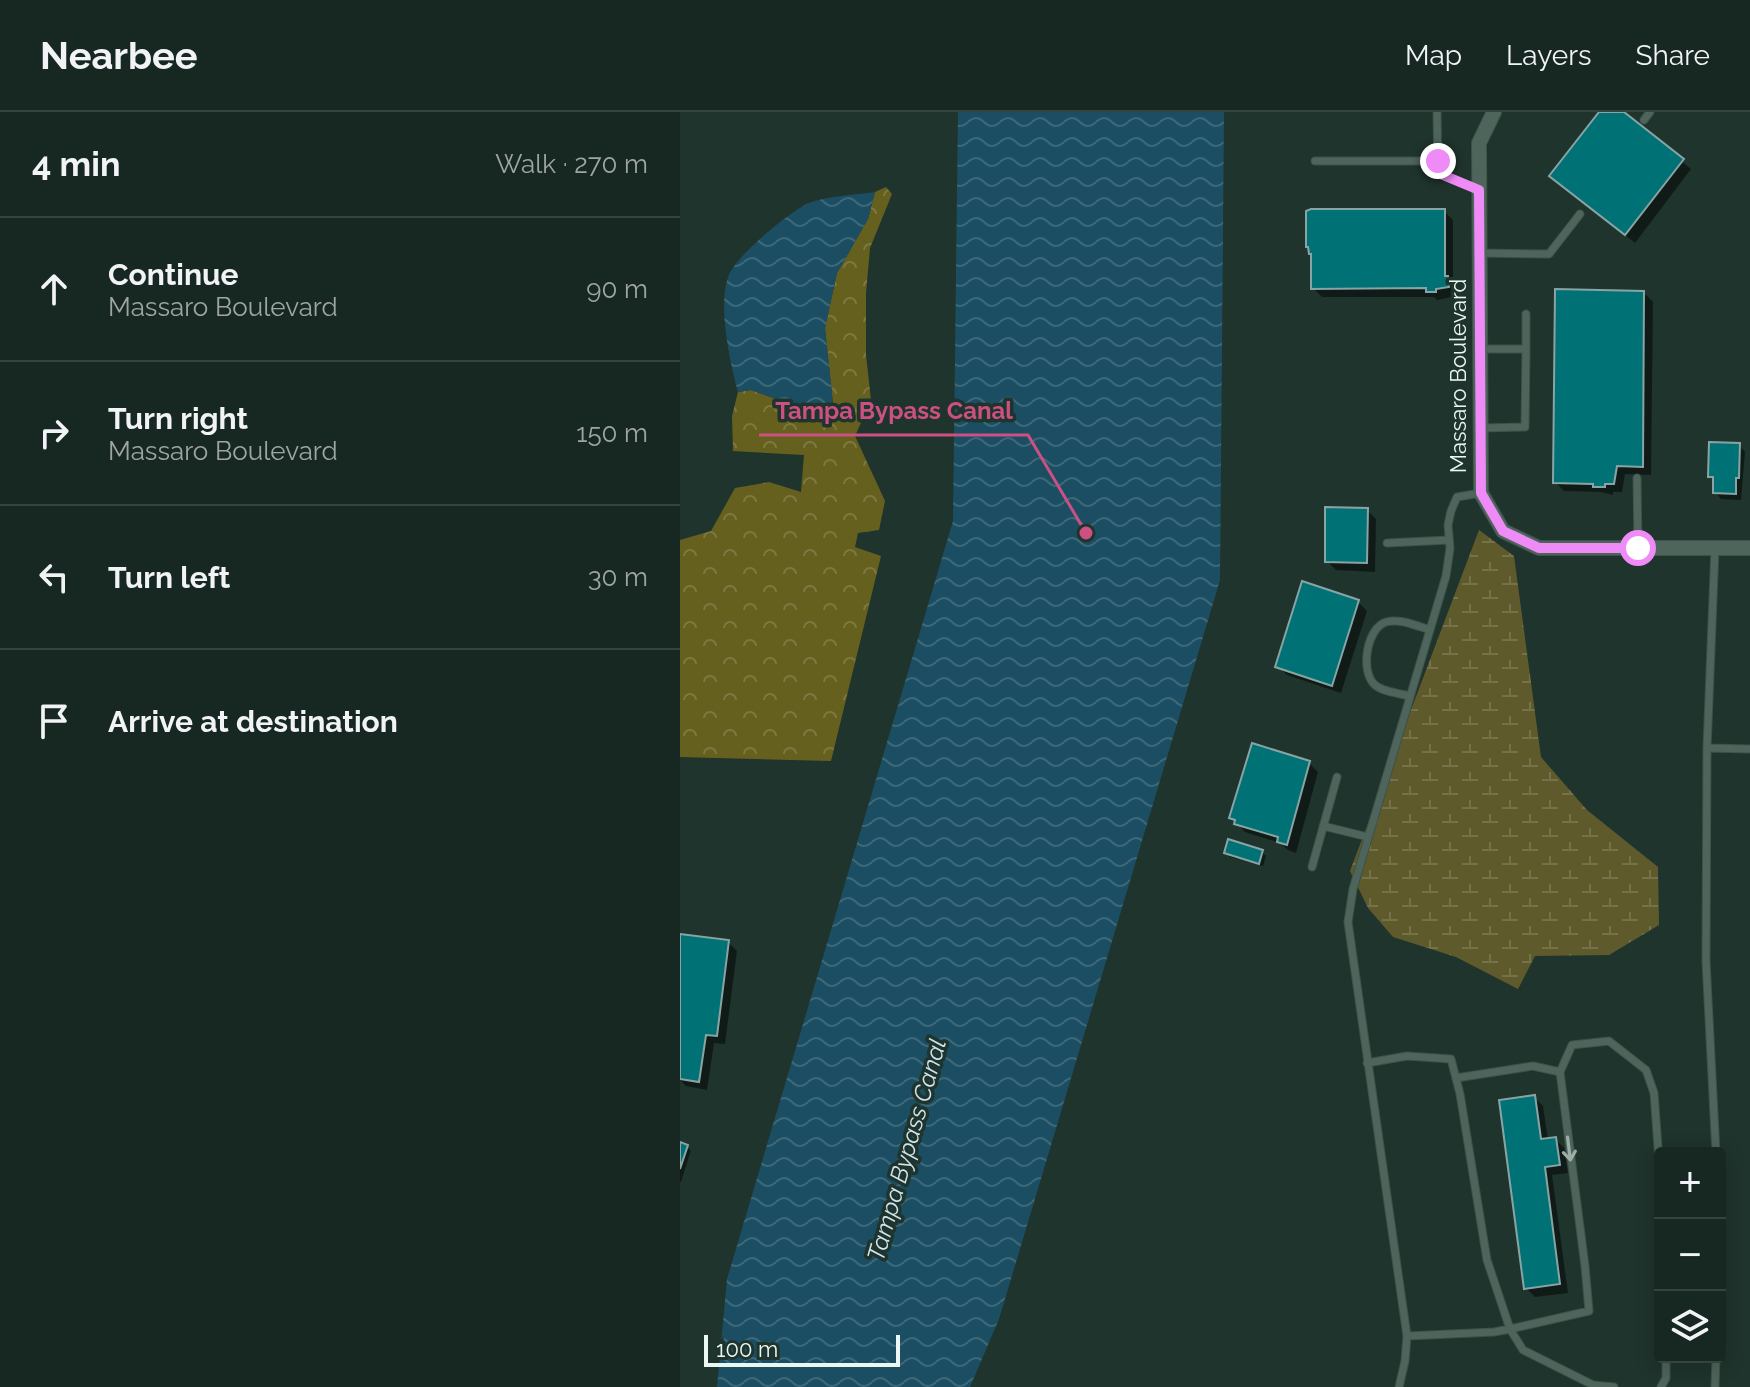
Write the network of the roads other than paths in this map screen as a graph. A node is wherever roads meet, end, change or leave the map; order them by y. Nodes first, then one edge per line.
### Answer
1 (1437, 112) edge
2 (1494, 112) edge
3 (1650, 112) edge
4 (1644, 120) dead end
5 (1315, 161) dead end
6 (1438, 161) junction
7 (1479, 190) junction
8 (1580, 214) dead end
9 (1480, 253) junction
10 (1526, 314) dead end
11 (1480, 349) junction
12 (1526, 349) junction
13 (1481, 428) junction
14 (1637, 478) dead end
15 (1481, 493) junction
16 (1449, 540) junction
17 (1387, 543) dead end
18 (1638, 548) junction
19 (1715, 548) junction
20 (1750, 548) edge
21 (1430, 630) junction
22 (1409, 696) junction
23 (1707, 748) junction
24 (1750, 749) edge
25 (1337, 777) dead end
26 (1323, 826) junction
27 (1368, 837) junction
28 (1312, 867) dead end
29 (1367, 1063) junction
30 (1560, 1072) junction
31 (1456, 1078) junction
32 (1658, 1147) edge
33 (1716, 1147) edge
34 (1510, 1329) junction
35 (1407, 1336) junction
36 (1666, 1363) edge
37 (1716, 1363) edge
38 (1399, 1387) edge
39 (1614, 1387) edge
40 (1661, 1387) edge
41 (1715, 1387) edge

1 - 6 lane
2 - 7 street, Massaro Boulevard
3 - 4 lane
5 - 6 lane
6 - 7 lane
7 - 9 street, Massaro Boulevard
8 - 9 lane
9 - 11 street, Massaro Boulevard
10 - 12 lane
11 - 12 lane
11 - 13 street, Massaro Boulevard
12 - 13 lane
13 - 15 street, Massaro Boulevard
14 - 18 lane
15 - 16 lane
15 - 18 street, Massaro Boulevard
16 - 17 lane
16 - 21 lane
18 - 19 street, Massaro Boulevard
19 - 20 street, Massaro Boulevard
19 - 23 lane
21 - 22 lane
21 - 22 lane
22 - 27 lane
23 - 24 lane
23 - 33 lane
25 - 26 lane
26 - 27 lane
26 - 28 lane
27 - 29 lane
29 - 31 lane
29 - 35 lane
30 - 31 lane
30 - 32 lane
30 -> 34 lane
31 - 34 lane
34 - 35 lane
34 - 39 lane
35 - 38 lane
36 - 40 lane
37 - 41 lane

